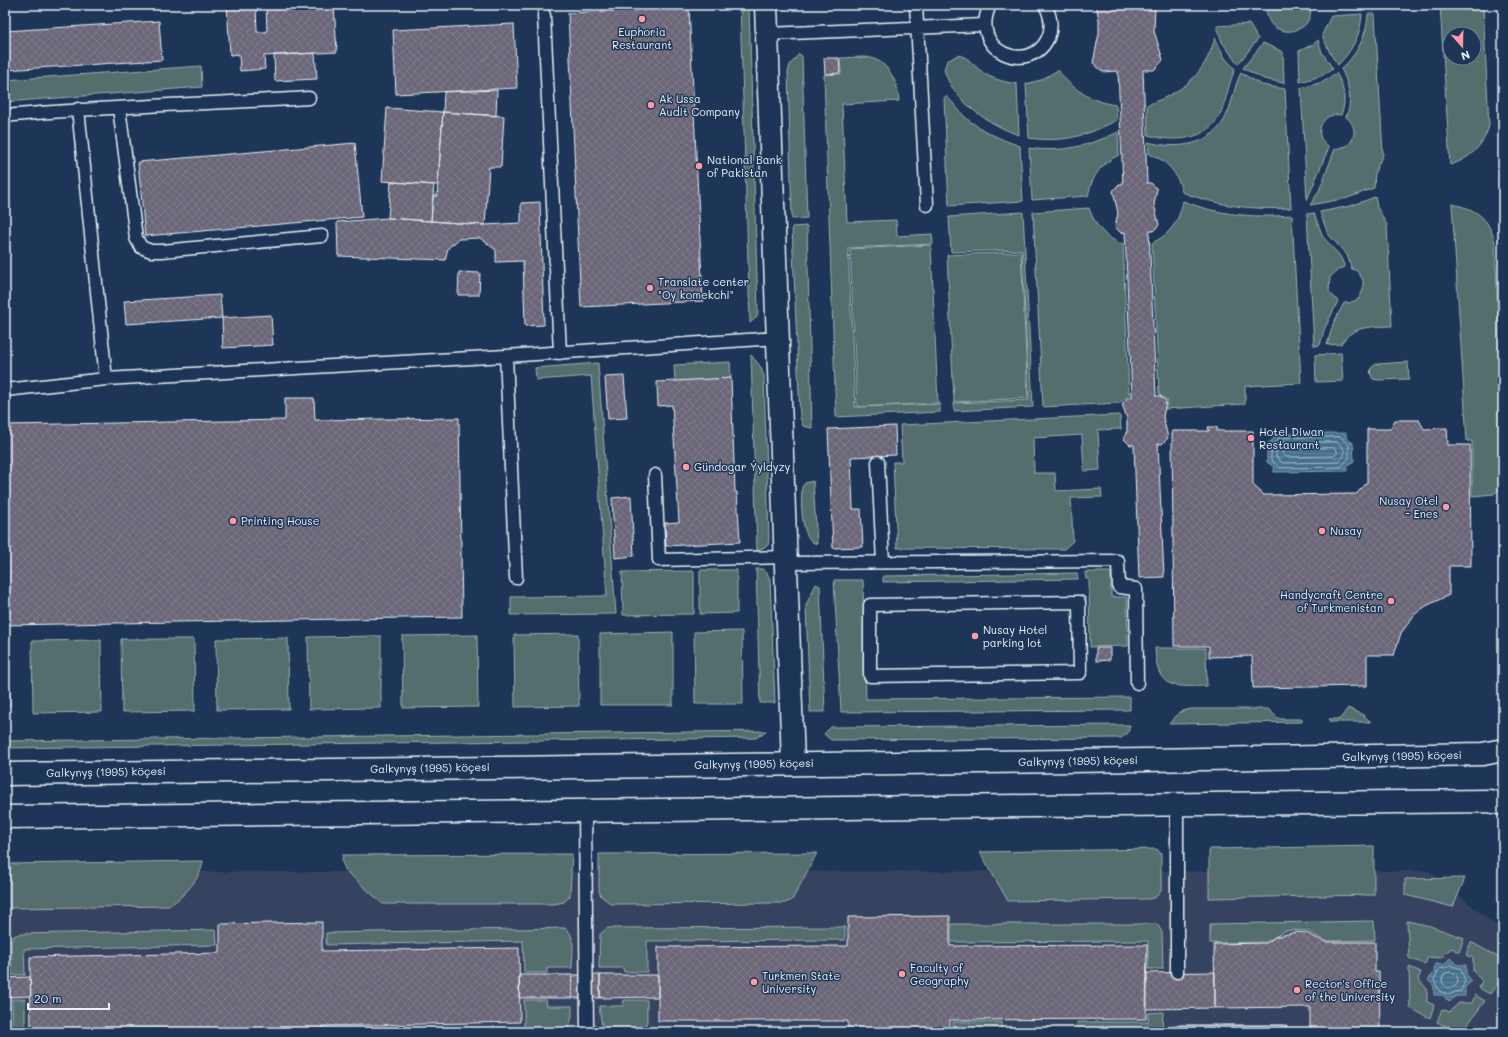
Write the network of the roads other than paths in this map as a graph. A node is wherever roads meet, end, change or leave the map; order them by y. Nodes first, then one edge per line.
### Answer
1 (766, 5) edge
2 (916, 5) edge
3 (990, 5) edge
4 (1045, 5) edge
5 (544, 15) dead end
6 (984, 25) junction
7 (917, 28) junction
8 (767, 34) junction
9 (310, 98) dead end
10 (119, 108) junction
11 (78, 109) junction
12 (5, 116) edge
13 (927, 205) dead end
14 (322, 236) dead end
15 (778, 338) junction
16 (560, 353) junction
17 (506, 356) junction
18 (106, 379) junction
19 (5, 390) edge
20 (878, 462) dead end
21 (655, 475) dead end
22 (786, 560) junction
23 (883, 562) junction
24 (516, 578) dead end
25 (1080, 673) joint
26 (1137, 683) dead end
27 (1503, 750) edge
28 (793, 764) junction
29 (5, 774) edge
30 (1177, 804) junction
31 (1503, 804) edge
32 (585, 811) junction
33 (5, 817) edge
34 (1177, 972) dead end
35 (587, 1032) edge
36 (1177, 1032) edge
37 (1283, 1032) edge

1 - 8 main road
2 - 7 lane
3 - 6 lane
4 - 6 lane
5 - 16 lane
6 - 7 lane
7 - 8 lane
7 - 13 lane
8 - 15 main road
9 - 10 lane
10 - 11 lane
10 - 14 lane
11 - 12 lane
11 - 18 lane
15 - 16 lane
15 - 22 main road
16 - 17 lane
17 - 18 lane
17 - 24 lane
18 - 19 lane
20 - 23 lane
21 - 22 lane
22 - 23 lane
22 - 28 main road
23 - 26 lane
25 - 25 lane
27 - 28 main road, Galkynyş (1995) köçesi
28 - 29 main road, Galkynyş (1995) köçesi
30 - 31 main road
30 - 32 main road
30 - 34 lane
32 - 33 main road
32 - 35 lane
36 - 37 lane

